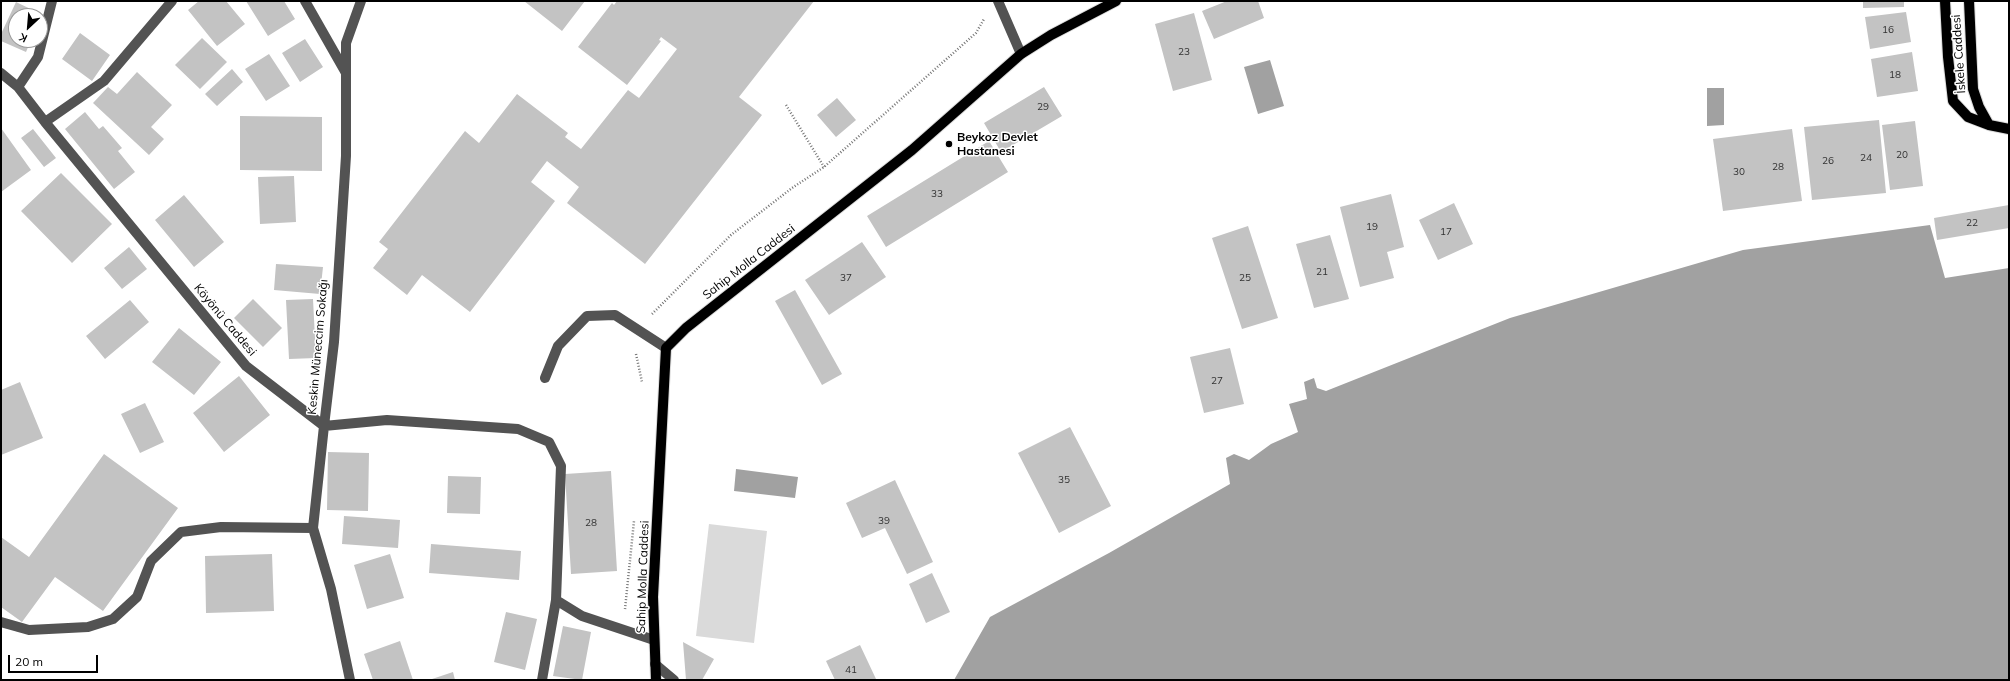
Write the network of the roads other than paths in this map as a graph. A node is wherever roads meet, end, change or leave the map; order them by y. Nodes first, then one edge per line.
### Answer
1 (52, 1) edge
2 (172, 1) edge
3 (305, 1) edge
4 (361, 1) edge
5 (998, 1) edge
6 (1116, 1) edge
7 (1945, 1) edge
8 (1969, 1) edge
9 (1022, 54) junction
10 (1, 73) edge
11 (346, 74) junction
12 (18, 88) junction
13 (45, 122) junction
14 (1989, 125) junction
15 (2009, 129) edge
16 (666, 348) junction
17 (545, 378) dead end
18 (324, 426) junction
19 (313, 528) junction
20 (556, 600) junction
21 (1, 622) edge
22 (654, 640) junction
23 (655, 664) junction
24 (350, 680) edge
25 (542, 680) edge
26 (656, 680) edge
27 (674, 680) edge

1 - 12 street
2 - 13 street
3 - 11 street, Keskin Müneccim Sokağı
4 - 11 street, Keskin Müneccim Sokağı
5 - 9 street
6 - 9 main road, Sahip Molla Caddesi
7 - 14 main road, İskele Caddesi
8 - 14 main road, İskele Caddesi
9 - 16 main road, Sahip Molla Caddesi
10 - 12 street, Köyönü Caddesi
11 - 18 street, Keskin Müneccim Sokağı
12 - 13 street, Köyönü Caddesi
13 - 18 street, Köyönü Caddesi
14 - 15 main road
16 - 17 street
16 - 22 main road, Sahip Molla Caddesi
18 - 19 street
18 - 20 street, Keskin Müneccim Sokağı
19 - 21 street
19 - 24 street
20 - 22 street
20 - 25 street, Keskin Müneccim Sokağı
22 - 23 main road, Sahip Molla Caddesi
23 - 26 main road, Sahip Molla Caddesi
23 - 27 street

